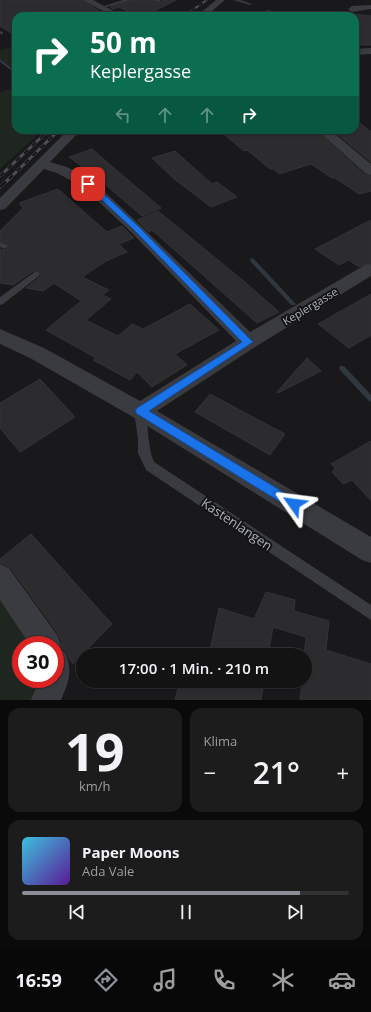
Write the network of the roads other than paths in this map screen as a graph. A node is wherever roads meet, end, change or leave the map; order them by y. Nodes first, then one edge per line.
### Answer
1 (87, 0) edge
2 (128, 0) edge
3 (221, 0) edge
4 (235, 0) edge
5 (250, 4) dead end
6 (103, 7) junction
7 (371, 7) edge
8 (352, 9) dead end
9 (270, 11) dead end
10 (106, 12) edge
11 (206, 12) edge
12 (264, 12) edge
13 (371, 51) edge
14 (359, 52) edge
15 (72, 134) edge
16 (328, 134) edge
17 (42, 164) junction
18 (371, 171) edge
19 (0, 206) edge
20 (371, 269) edge
21 (36, 274) dead end
22 (0, 302) edge
23 (0, 336) edge
24 (248, 342) junction
25 (140, 411) junction
26 (371, 551) edge
27 (0, 577) edge
28 (371, 613) edge
29 (41, 636) edge
30 (51, 688) edge
31 (46, 700) edge

1 - 6 street
2 - 6 lane
3 - 11 street
4 - 5 lane
6 - 10 street
7 - 8 street
9 - 12 lane
13 - 14 street
15 - 17 street
16 - 18 street
17 - 19 street
17 - 24 street
20 - 24 street, Keplergasse
21 - 22 lane
23 - 25 street
24 - 25 street, Keplergasse
25 - 26 street
25 - 28 lane, Kastenlangen
27 - 29 street
30 - 31 street

